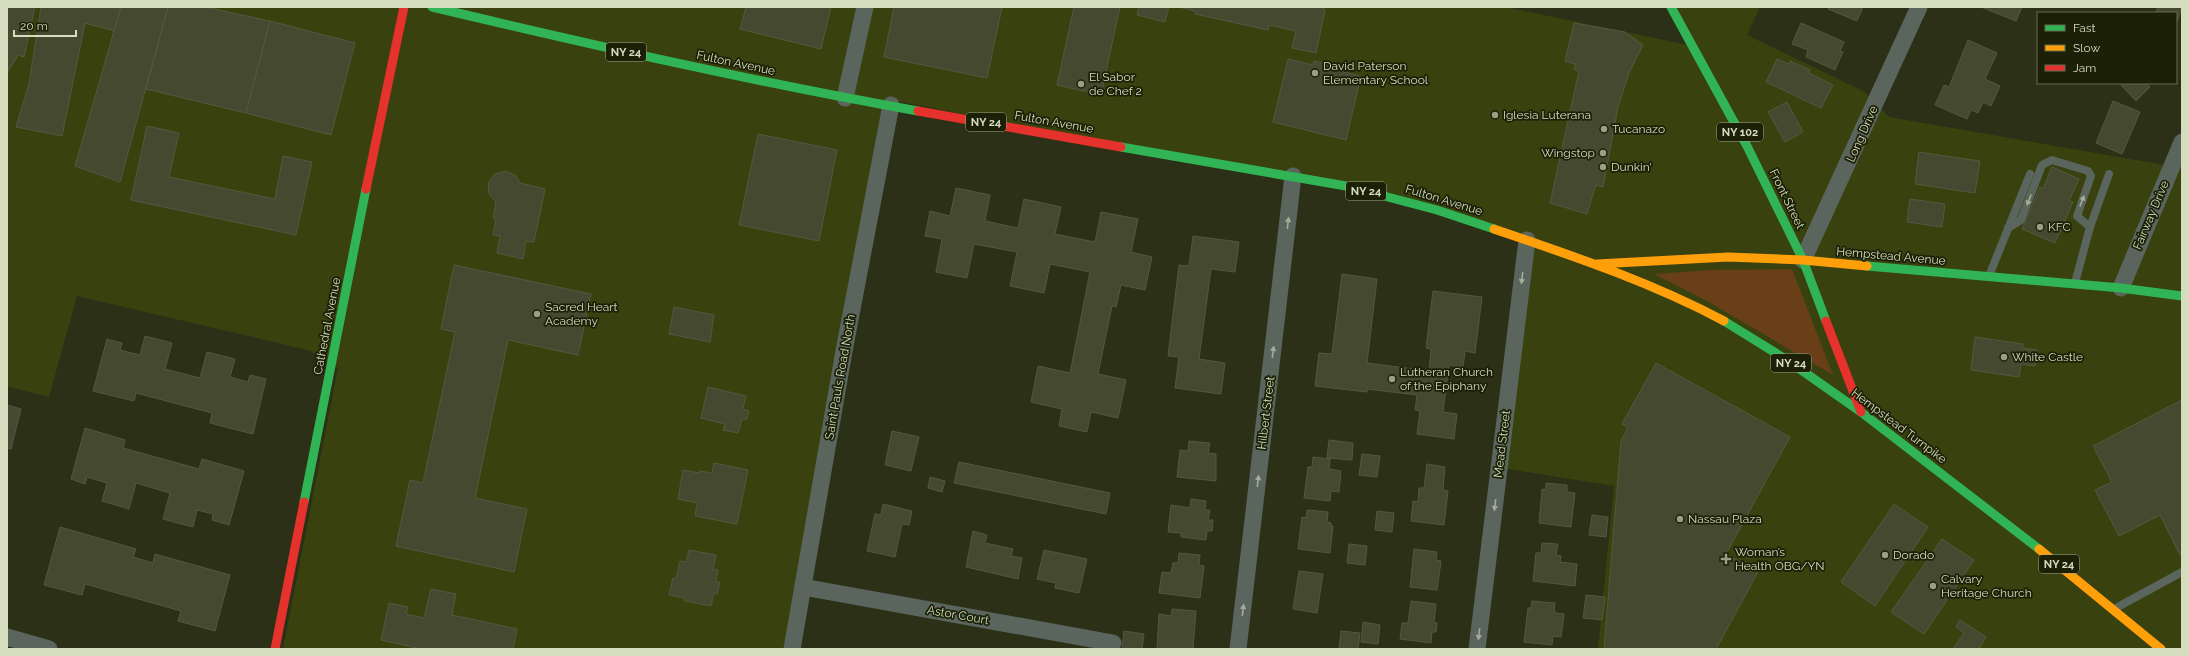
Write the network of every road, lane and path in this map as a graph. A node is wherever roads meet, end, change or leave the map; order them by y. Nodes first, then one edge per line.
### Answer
1 (404, 7) edge
2 (432, 7) edge
3 (865, 7) edge
4 (1671, 7) edge
5 (1919, 7) edge
6 (845, 98) junction
7 (891, 105) junction
8 (2182, 142) edge
9 (2030, 174) dead end
10 (2109, 174) dead end
11 (1293, 176) junction
12 (2090, 226) junction
13 (2008, 228) junction
14 (1527, 240) junction
15 (1803, 260) junction
16 (1597, 264) junction
17 (1989, 276) junction
18 (2075, 284) junction
19 (2121, 288) junction
20 (2179, 294) edge
21 (1861, 412) junction
22 (2182, 572) edge
23 (803, 587) junction
24 (2114, 610) junction
25 (7, 637) edge
26 (1113, 643) dead end
27 (49, 649) edge
28 (275, 649) edge
29 (792, 649) edge
30 (1238, 649) edge
31 (1477, 649) edge
32 (2161, 649) edge

1 - 28 main road, Cathedral Avenue
2 - 6 main road, Fulton Avenue / NY 24
3 - 6 street
4 - 15 main road, Front Street / NY 102
5 - 15 street, Long Drive
6 - 7 main road, Fulton Avenue / NY 24
7 - 11 main road, Fulton Avenue / NY 24
7 - 23 street, Saint Pauls Road North
8 - 19 street, Fairway Drive
9 - 13 lane
10 - 12 lane
11 - 14 main road, Fulton Avenue / NY 24
30 -> 11 street, Hilbert Street
12 -> 13 lane
12 - 18 lane
13 - 17 lane
14 - 16 main road, Fulton Avenue / NY 24
14 -> 31 street, Mead Street
15 - 16 main road, Hempstead Avenue
15 - 17 main road, Hempstead Avenue
15 - 21 main road, Front Street / NY 102
16 - 21 main road, Hempstead Turnpike / NY 24
17 - 18 main road, Hempstead Avenue
18 - 19 main road, Hempstead Avenue
19 - 20 main road, Hempstead Avenue
21 - 24 main road, Hempstead Turnpike / NY 24
22 - 24 lane
23 - 26 street, Astor Court
23 - 29 street, Saint Pauls Road North
24 - 32 main road, Hempstead Turnpike / NY 24
25 - 27 street

